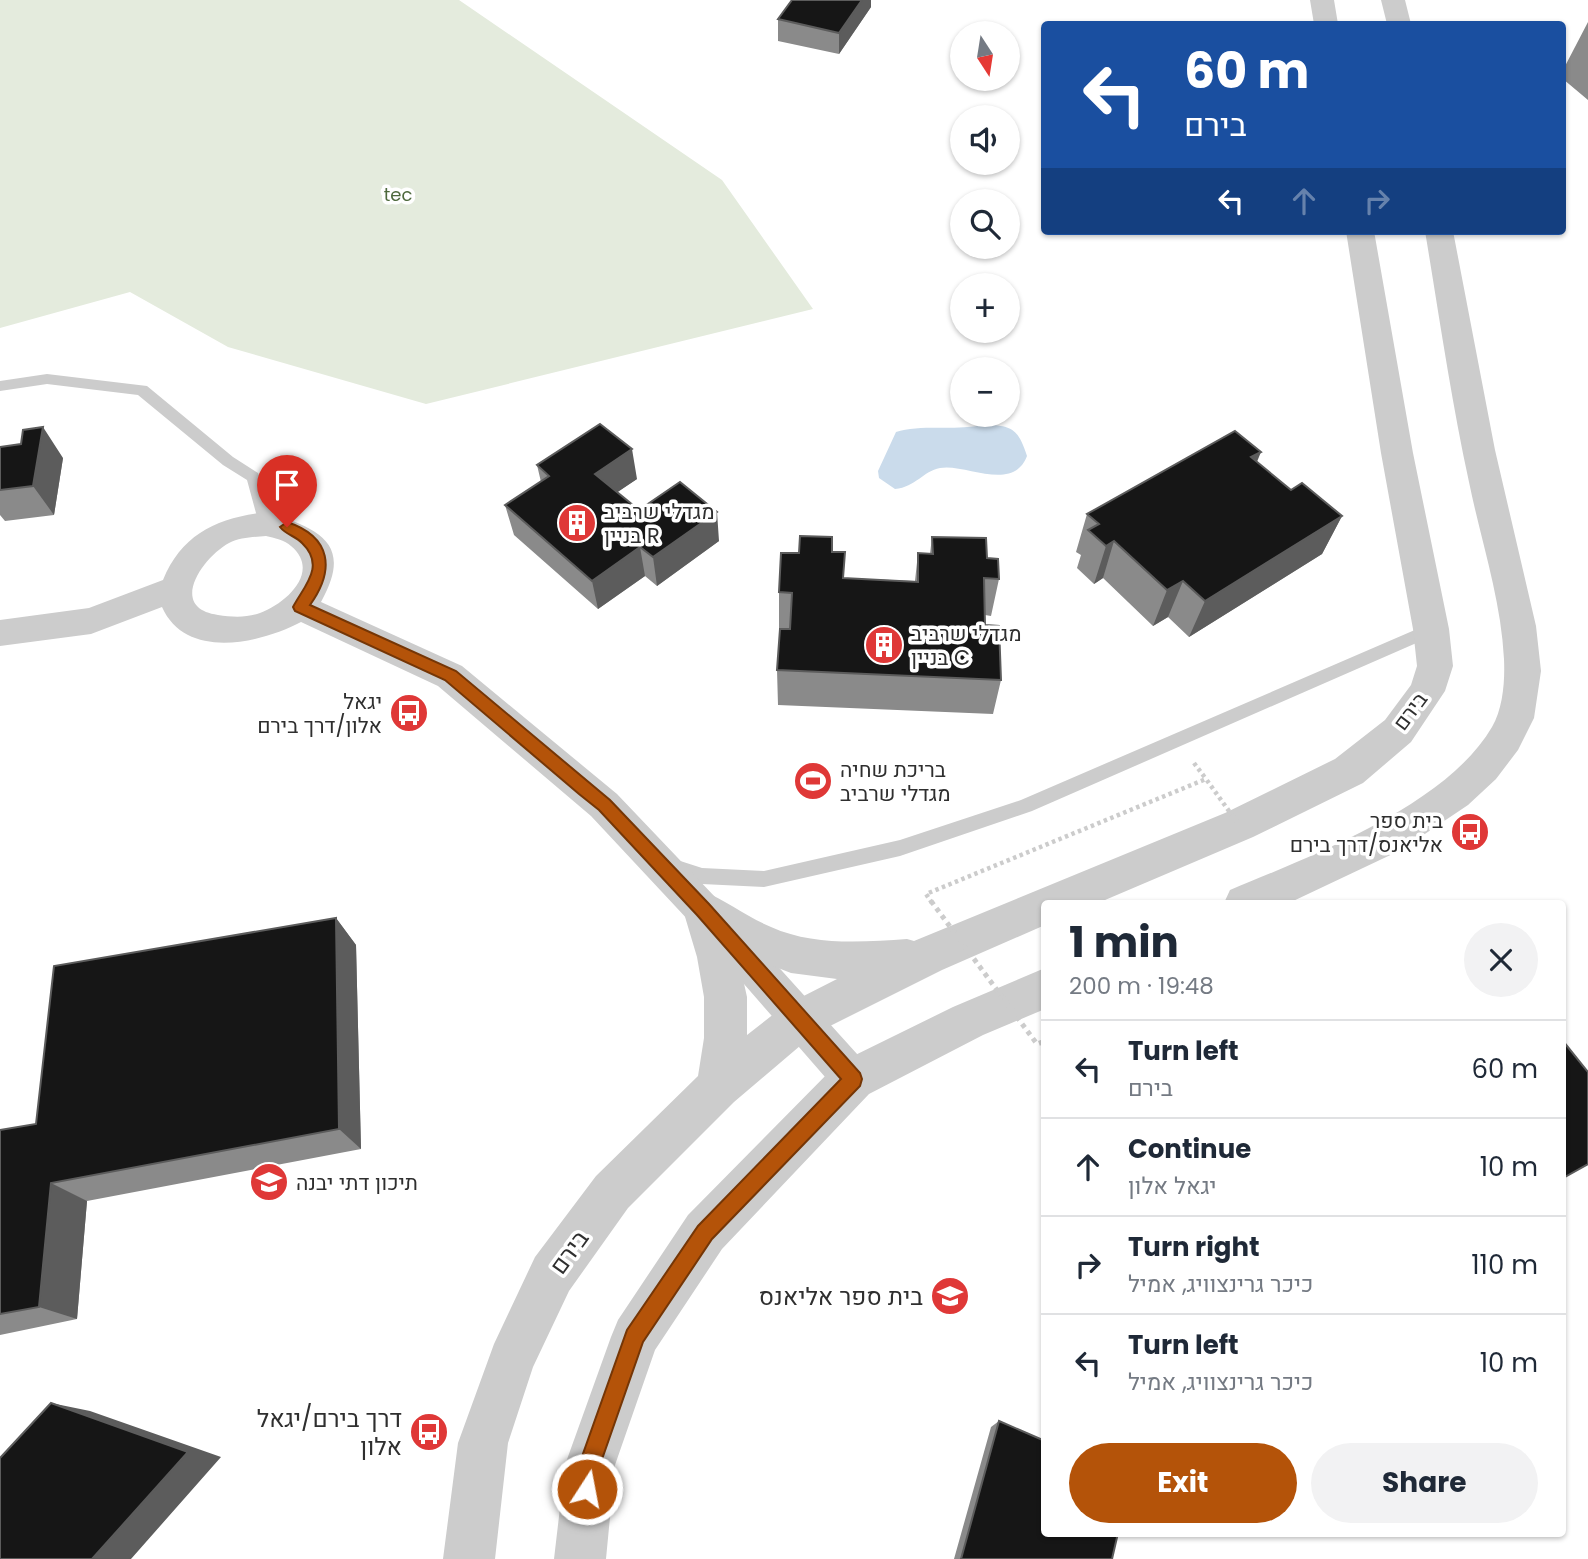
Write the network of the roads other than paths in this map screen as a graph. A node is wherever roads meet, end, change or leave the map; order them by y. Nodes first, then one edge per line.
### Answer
1 (1322, 0) edge
2 (1393, 0) edge
3 (1326, 21) edge
4 (1398, 21) edge
5 (1361, 235) edge
6 (1440, 235) edge
7 (0, 386) edge
8 (267, 524) junction
9 (176, 588) junction
10 (300, 607) junction
11 (1431, 629) junction
12 (0, 633) edge
13 (658, 862) junction
14 (1060, 900) edge
15 (1250, 900) edge
16 (1041, 908) edge
17 (703, 910) junction
18 (927, 956) junction
19 (1041, 990) edge
20 (799, 1020) junction
21 (853, 1079) junction
22 (718, 1087) junction
23 (469, 1559) edge
24 (580, 1559) edge

1 - 3 street
2 - 4 street
5 - 11 street, בירם
6 - 15 street
7 - 8 lane
8 - 9 street
8 - 10 street
9 - 10 street
9 - 12 street
10 - 13 street
11 - 13 lane
11 - 14 street, בירם
13 - 17 street
16 - 18 street, בירם
17 - 18 street
17 - 20 street
17 - 22 street
18 - 20 street, בירם
19 - 21 street
20 - 21 street
20 - 22 street, בירם
21 - 24 street
22 - 23 street, בירם

